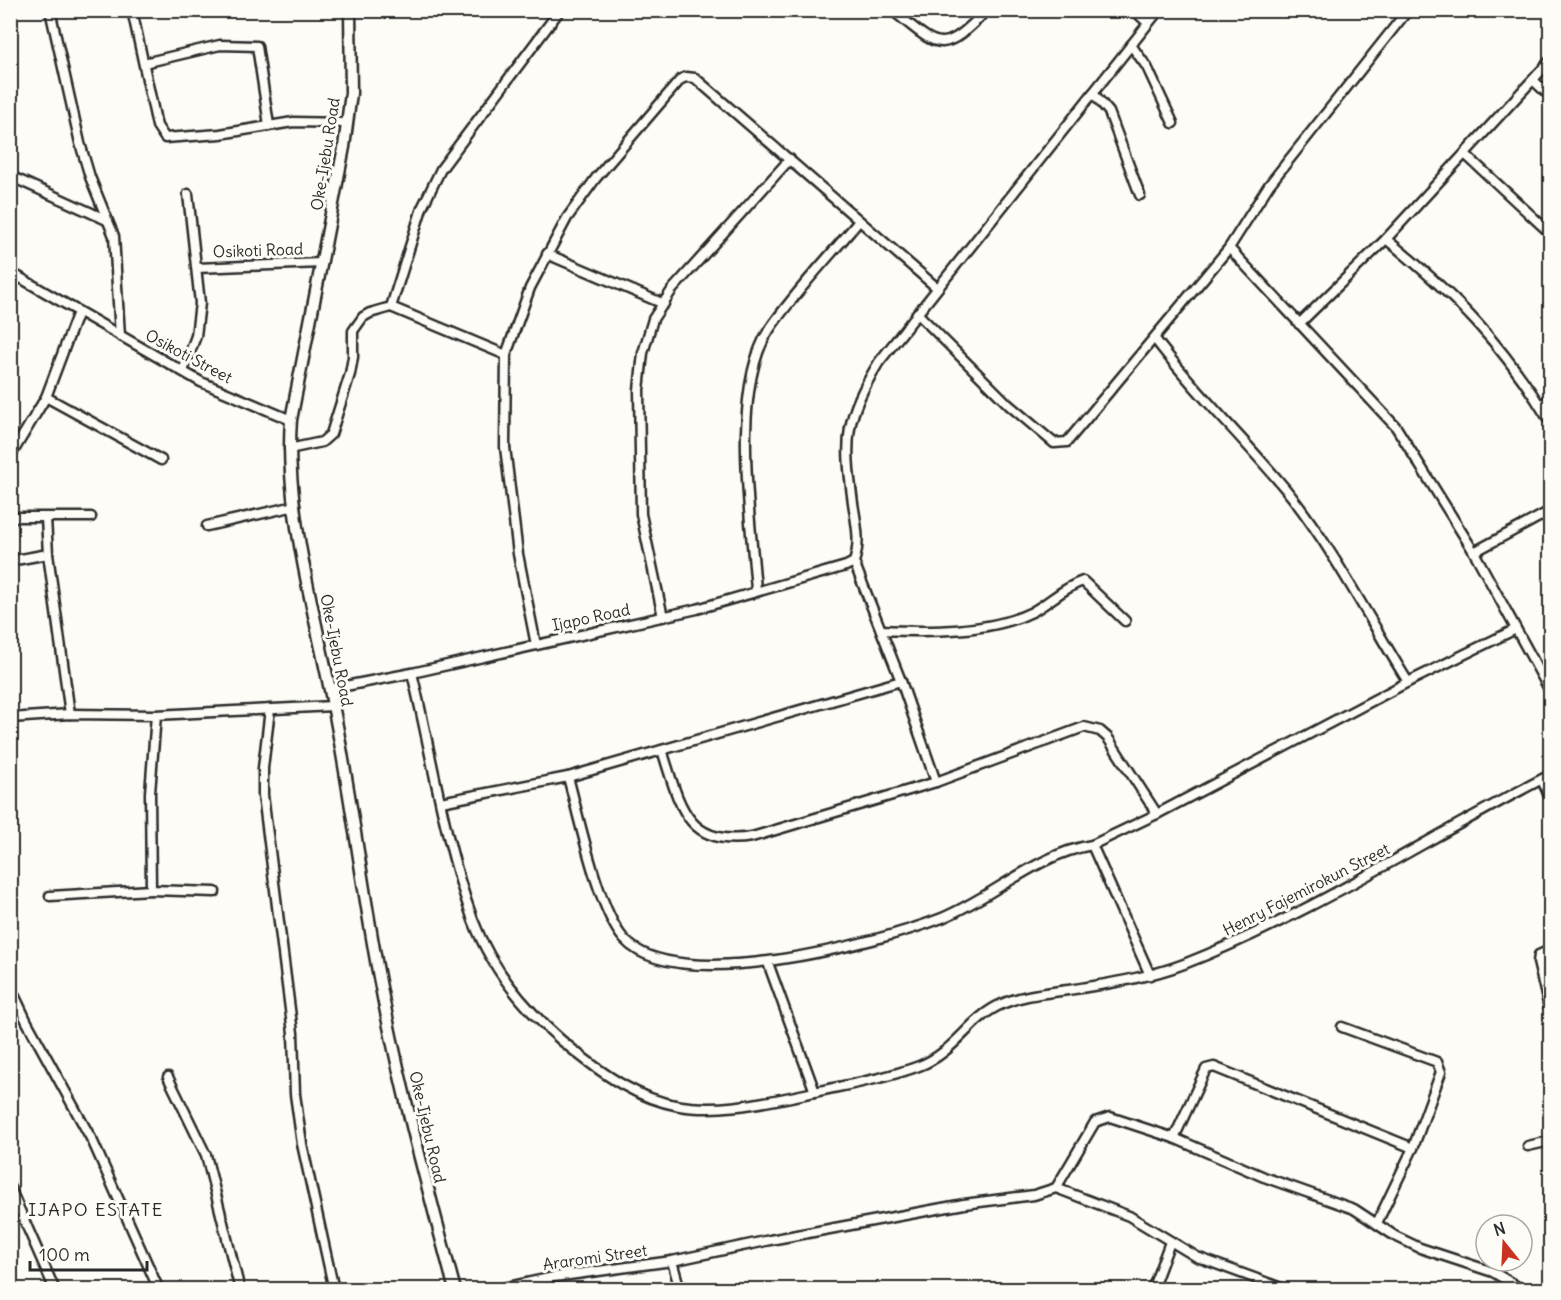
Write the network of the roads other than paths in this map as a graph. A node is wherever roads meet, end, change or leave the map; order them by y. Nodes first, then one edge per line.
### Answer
1 (50, 10) edge
2 (132, 10) edge
3 (350, 10) edge
4 (560, 10) edge
5 (892, 10) edge
6 (987, 10) edge
7 (1134, 10) edge
8 (1159, 10) edge
9 (1408, 10) edge
10 (1148, 23) junction
11 (1131, 45) junction
12 (1551, 61) edge
13 (144, 63) junction
14 (1533, 80) junction
15 (1093, 93) junction
16 (1551, 96) edge
17 (347, 123) junction
18 (1173, 123) dead end
19 (269, 124) junction
20 (1465, 154) junction
21 (790, 159) junction
22 (10, 176) edge
23 (188, 194) dead end
24 (1140, 195) dead end
25 (107, 220) junction
26 (859, 221) junction
27 (1551, 233) edge
28 (1386, 238) junction
29 (1229, 248) junction
30 (547, 254) junction
31 (321, 263) junction
32 (197, 268) junction
33 (14, 274) edge
34 (936, 287) junction
35 (10, 288) edge
36 (664, 304) junction
37 (391, 307) junction
38 (78, 312) junction
39 (917, 313) junction
40 (1299, 324) junction
41 (120, 336) junction
42 (1155, 339) junction
43 (506, 355) junction
44 (183, 371) junction
45 (46, 397) junction
46 (1551, 399) edge
47 (1540, 405) junction
48 (291, 420) junction
49 (1551, 422) edge
50 (289, 448) junction
51 (10, 457) edge
52 (161, 460) dead end
53 (295, 506) junction
54 (1551, 511) edge
55 (10, 517) edge
56 (91, 517) dead end
57 (46, 518) junction
58 (207, 526) dead end
59 (1474, 552) junction
60 (48, 554) junction
61 (10, 561) edge
62 (854, 562) junction
63 (756, 590) junction
64 (663, 617) junction
65 (1125, 621) dead end
66 (1516, 628) junction
67 (882, 630) junction
68 (536, 645) junction
69 (412, 673) junction
70 (901, 681) junction
71 (1408, 682) junction
72 (330, 689) junction
73 (1551, 691) edge
74 (333, 706) junction
75 (270, 709) junction
76 (70, 714) junction
77 (156, 715) junction
78 (10, 718) edge
79 (662, 750) junction
80 (1551, 775) edge
81 (568, 777) junction
82 (1542, 780) junction
83 (936, 782) junction
84 (1551, 798) edge
85 (441, 802) junction
86 (1157, 814) junction
87 (1092, 845) junction
88 (151, 890) junction
89 (215, 892) dead end
90 (50, 896) dead end
91 (1551, 950) edge
92 (768, 963) junction
93 (1150, 975) junction
94 (10, 986) edge
95 (1551, 1012) edge
96 (1342, 1027) dead end
97 (168, 1077) dead end
98 (815, 1092) junction
99 (1174, 1138) junction
100 (1551, 1141) edge
101 (1528, 1146) dead end
102 (1413, 1148) junction
103 (10, 1188) edge
104 (1056, 1188) junction
105 (1377, 1223) junction
106 (1170, 1242) junction
107 (672, 1262) junction
108 (55, 1290) edge
109 (159, 1290) edge
110 (240, 1290) edge
111 (334, 1290) edge
112 (455, 1290) edge
113 (493, 1290) edge
114 (680, 1290) edge
115 (1152, 1290) edge
116 (1287, 1290) edge
117 (1523, 1290) edge

1 - 25 street
2 - 13 street
3 - 17 main road, Oke-Ijebu Road
4 - 37 street
5 - 6 street
7 - 10 street
8 - 10 street
9 - 29 street
10 - 11 street
11 - 15 street
11 - 18 street
12 - 14 street
13 - 19 street
13 - 19 street
14 - 16 street
14 - 20 street
15 - 24 street
15 - 34 street
17 - 19 street
17 - 31 main road, Oke-Ijebu Road
20 - 27 street
20 - 28 street
21 - 26 street
21 - 30 street
21 - 36 street
22 - 25 street
23 - 32 street
25 - 41 street
26 - 34 street
26 - 63 street
28 - 40 street
28 - 47 street
29 - 40 street
29 - 42 street
30 - 36 street
30 - 43 street
31 - 32 street, Osikoti Road
31 - 48 main road, Oke-Ijebu Road
32 - 44 street
33 - 35 street
33 - 38 street, Osikoti Street
34 - 39 street
36 - 64 street
37 - 43 street
37 - 50 street
38 - 41 street, Osikoti Street
38 - 45 street
39 - 42 street
39 - 62 street
40 - 59 street
41 - 44 street, Osikoti Street
42 - 71 street
43 - 68 street
44 - 48 street, Osikoti Street
45 - 51 street
45 - 52 street
46 - 47 street
47 - 49 street
48 - 50 main road, Oke-Ijebu Road
50 - 53 main road, Oke-Ijebu Road
53 - 58 street
53 - 72 main road, Oke-Ijebu Road
54 - 59 street
55 - 57 street
56 - 57 street
57 - 60 street
59 - 66 street
60 - 61 street
60 - 76 street
62 - 63 street, Ijapo Road
62 - 67 street
63 - 64 street, Ijapo Road
64 - 68 street, Ijapo Road
65 - 67 street
66 - 71 street
66 - 73 street
67 - 70 street
68 - 69 street, Ijapo Road
69 - 72 street, Ijapo Road
69 - 85 street, Henry Fajemirokun Street
70 - 79 street
70 - 83 street
71 - 86 street
72 - 74 main road, Oke-Ijebu Road
74 - 75 street
74 - 112 main road, Oke-Ijebu Road
75 - 77 street
75 - 111 street
76 - 77 street
76 - 78 street
77 - 88 street
79 - 81 street
79 - 83 street
80 - 82 street, Henry Fajemirokun Street
81 - 85 street
81 - 92 street
82 - 84 street
82 - 93 street, Henry Fajemirokun Street
83 - 86 street
85 - 98 street, Henry Fajemirokun Street
86 - 87 street
87 - 92 street
87 - 93 street
88 - 89 street
88 - 90 street
91 - 95 street
92 - 98 street
93 - 98 street, Henry Fajemirokun Street
94 - 109 street
96 - 102 street
97 - 110 street
99 - 102 street
99 - 104 street
99 - 105 street
100 - 101 street
102 - 105 street
103 - 108 street
104 - 106 street
104 - 107 street
105 - 117 street
106 - 115 street
106 - 116 street
107 - 113 street, Araromi Street
107 - 114 street, Araromi Street

